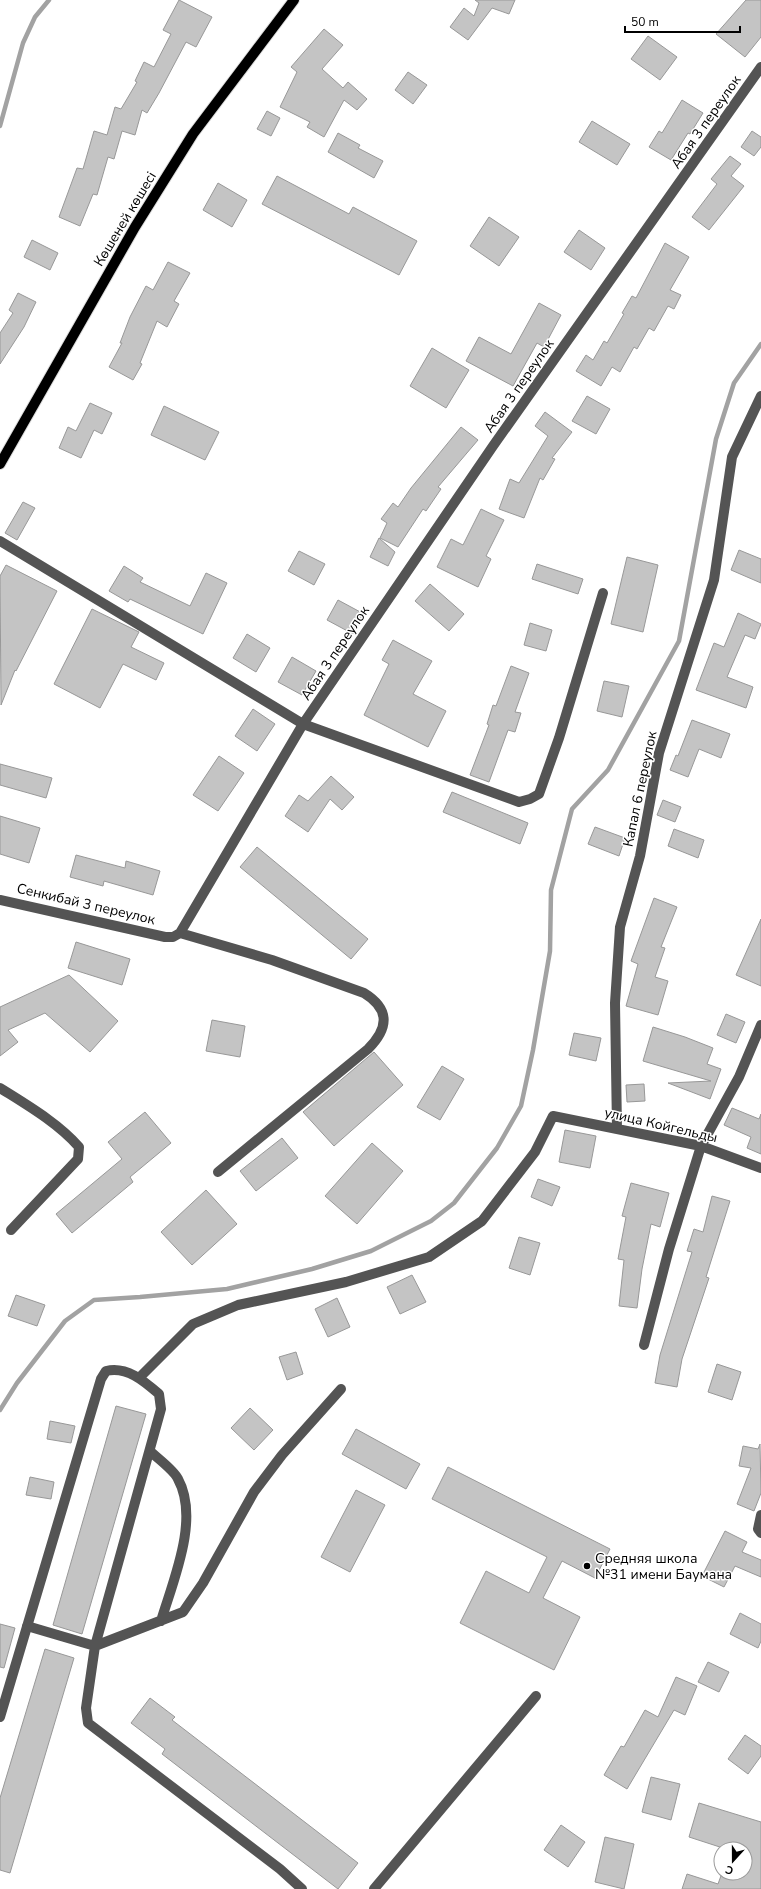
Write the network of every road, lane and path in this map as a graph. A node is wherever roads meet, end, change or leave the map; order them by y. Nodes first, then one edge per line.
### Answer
1 (294, 0) edge
2 (761, 67) edge
3 (761, 396) edge
4 (0, 464) edge
5 (0, 541) edge
6 (603, 593) dead end
7 (303, 724) junction
8 (0, 900) edge
9 (180, 933) junction
10 (761, 1026) edge
11 (0, 1088) edge
12 (617, 1129) junction
13 (701, 1146) junction
14 (761, 1168) edge
15 (218, 1172) dead end
16 (12, 1230) dead end
17 (644, 1345) dead end
18 (140, 1377) junction
19 (341, 1389) dead end
20 (150, 1451) junction
21 (761, 1515) edge
22 (761, 1533) edge
23 (161, 1622) junction
24 (27, 1626) junction
25 (95, 1646) junction
26 (536, 1696) dead end
27 (0, 1717) edge
28 (302, 1889) edge
29 (374, 1889) edge

1 - 4 main road, Көшеней көшесі
2 - 7 street, Абая 3 переулок
3 - 12 street, Капал 6 переулок
5 - 7 street
6 - 7 street
7 - 9 street, Абая 3 переулок
8 - 9 street, Сенкибай 3 переулок
9 - 15 street
10 - 13 street
11 - 16 street
12 - 13 street, улица Койгельды
12 - 18 street, улица Койгельды
13 - 14 street, улица Койгельды
13 - 17 street
18 - 20 street
18 - 24 street
19 - 23 street
20 - 23 street
20 - 25 street
21 - 22 street
23 - 25 street
24 - 25 street
24 - 27 street
25 - 28 street
26 - 29 street

